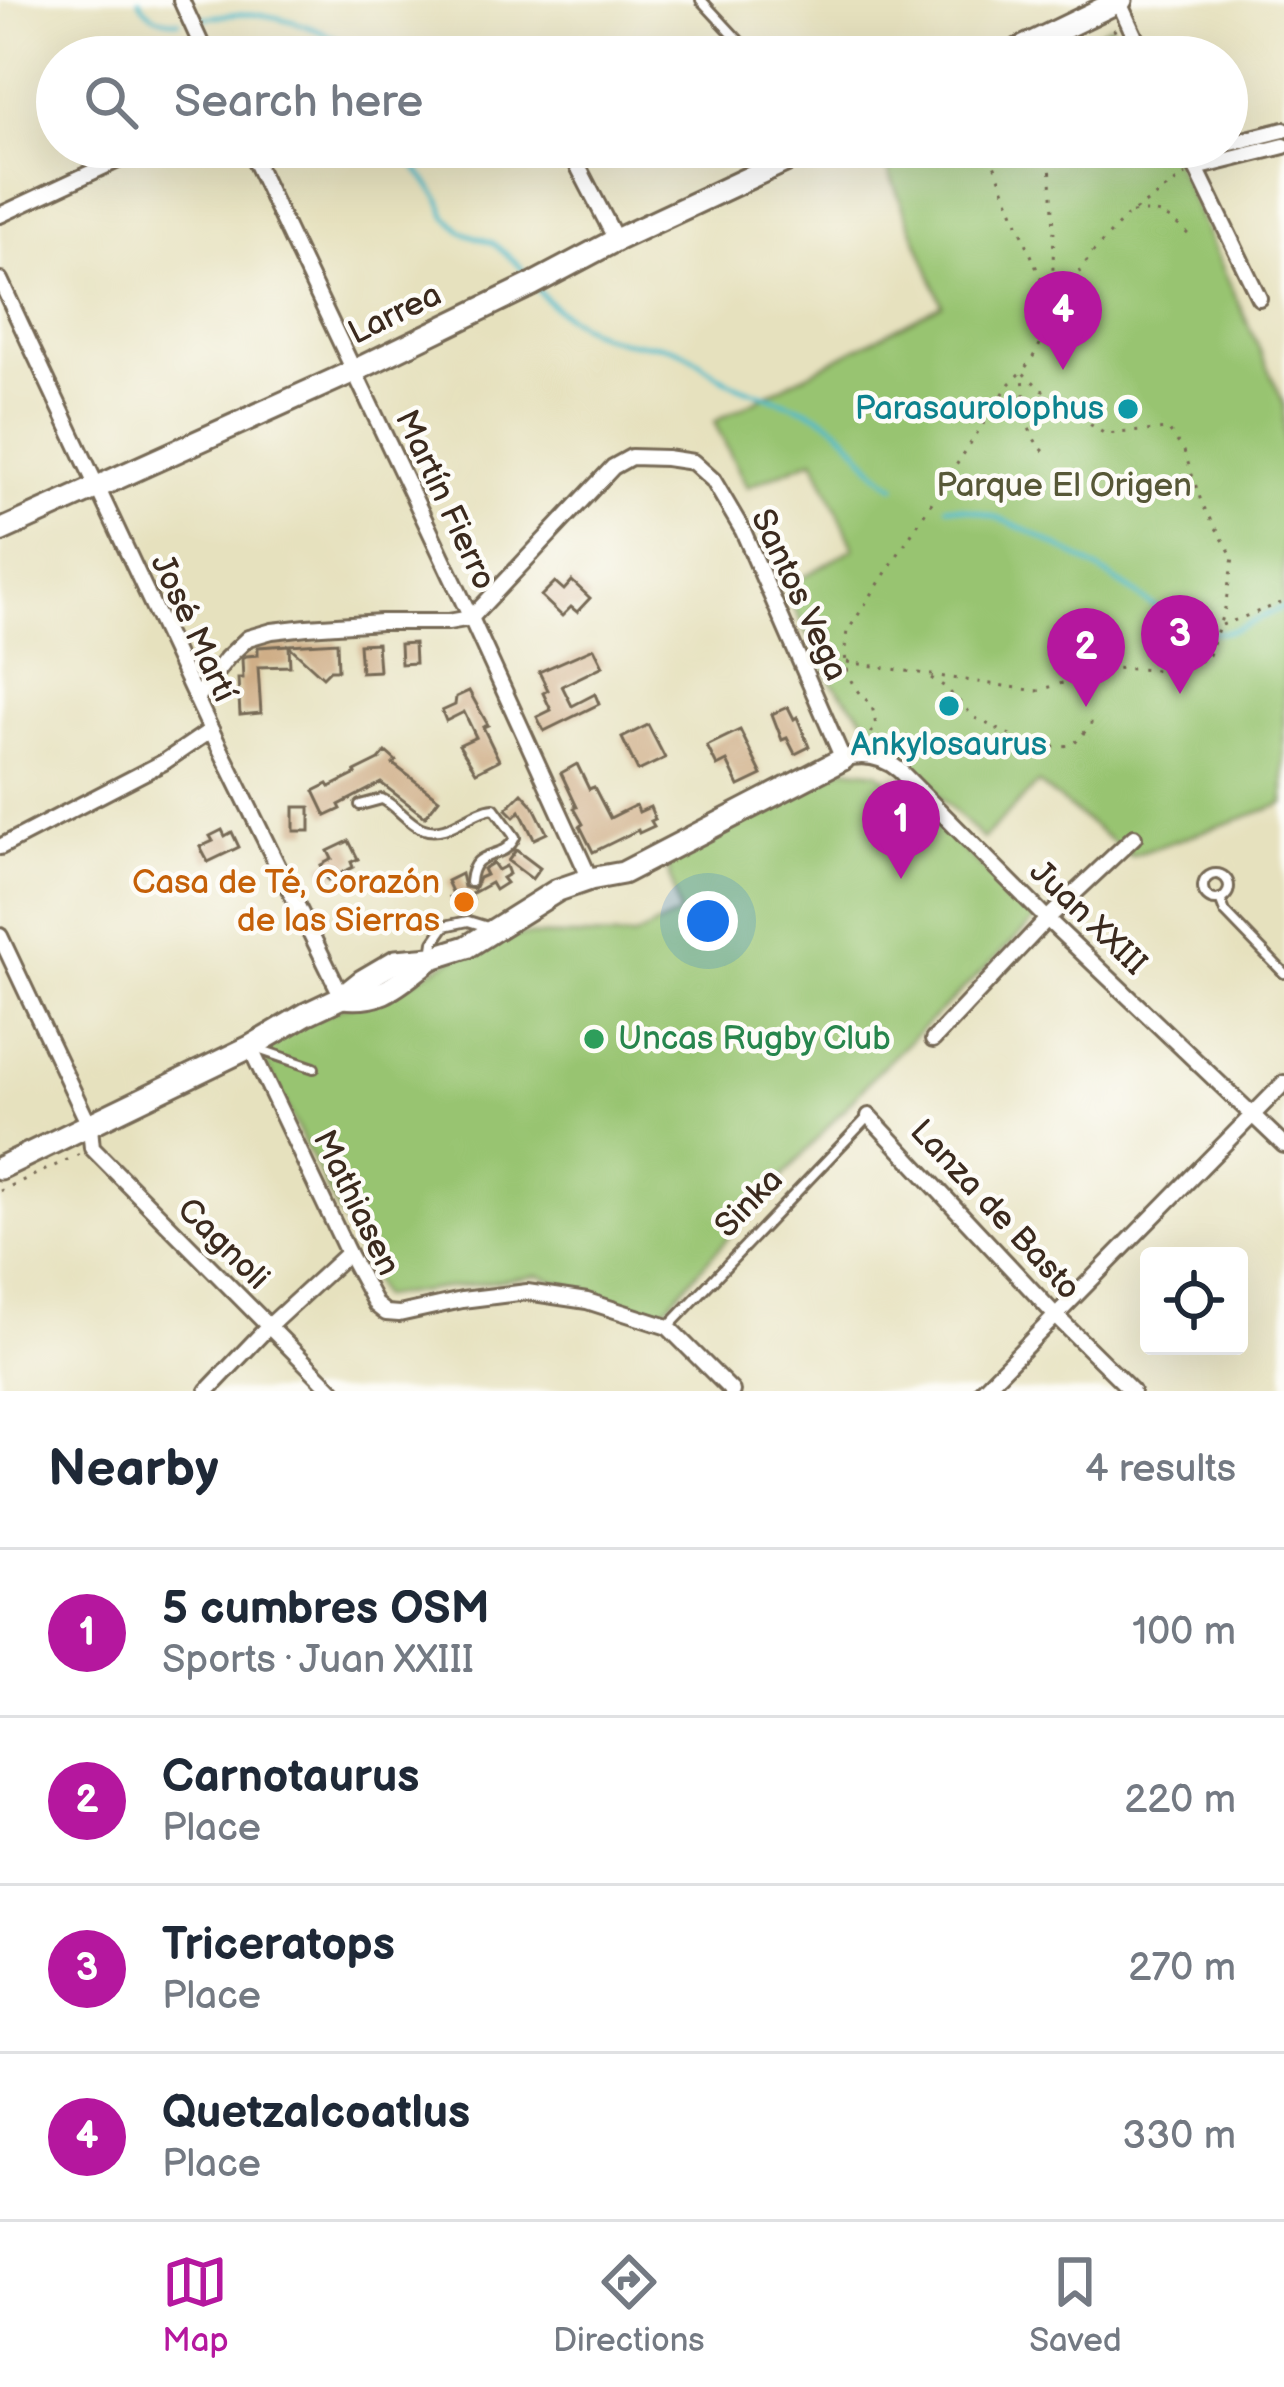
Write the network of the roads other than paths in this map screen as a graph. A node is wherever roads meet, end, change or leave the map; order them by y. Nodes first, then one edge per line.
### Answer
1 (181, 0) edge
2 (701, 0) edge
3 (1119, 0) edge
4 (197, 36) edge
5 (734, 36) edge
6 (1046, 36) edge
7 (1135, 36) edge
8 (1284, 130) edge
9 (1248, 139) edge
10 (1284, 146) edge
11 (1248, 150) edge
12 (101, 168) edge
13 (258, 168) edge
14 (579, 168) edge
15 (770, 168) edge
16 (1197, 168) edge
17 (0, 215) edge
18 (616, 240) junction
19 (0, 280) edge
20 (1258, 298) dead end
21 (354, 371) junction
22 (97, 486) junction
23 (0, 531) edge
24 (471, 618) junction
25 (196, 698) junction
26 (211, 730) junction
27 (843, 759) junction
28 (360, 805) dead end
29 (1134, 837) dead end
30 (0, 847) edge
31 (590, 878) junction
32 (470, 882) dead end
33 (1220, 899) dead end
34 (1047, 919) junction
35 (0, 936) edge
36 (1284, 974) edge
37 (342, 997) junction
38 (933, 1040) dead end
39 (250, 1047) junction
40 (314, 1068) dead end
41 (1284, 1083) edge
42 (1253, 1115) junction
43 (869, 1116) joint
44 (91, 1138) junction
45 (1284, 1145) edge
46 (0, 1168) edge
47 (348, 1253) junction
48 (1057, 1316) junction
49 (268, 1328) junction
50 (668, 1328) junction
51 (207, 1391) edge
52 (333, 1391) edge
53 (732, 1391) edge
54 (982, 1391) edge
55 (1132, 1391) edge

1 - 4 street
2 - 5 lane
3 - 6 street
3 - 7 street
8 - 9 street
10 - 11 street
12 - 17 street
13 - 21 street, Martín Fierro
14 - 18 street
15 - 18 street, Larrea
16 - 20 street
18 - 21 street, Larrea
19 - 22 street, José Martí
21 - 22 street, Larrea
21 - 24 street, Martín Fierro
22 - 23 street, Larrea
22 - 25 street, José Martí
24 - 25 street
24 - 27 street, Santos Vega
24 - 31 street, Martín Fierro
25 - 26 street, José Martí
26 - 30 street
26 - 37 street, José Martí
27 - 31 street
27 - 34 street, Juan XXIII
28 - 32 lane
29 - 34 street
31 - 37 street
33 - 36 lane
34 - 38 street
34 - 42 street, Juan XXIII
35 - 44 street, Cagnoli
37 - 39 street
39 - 40 lane
39 - 44 street
39 - 47 street, Mathiasen
41 - 42 street
42 - 45 street, Juan XXIII
42 - 48 street
43 - 48 street, Lanza de Basto
43 - 50 lane, Sinka
44 - 46 street
44 - 49 street, Cagnoli
47 - 49 street
47 - 50 street, Mathiasen
48 - 54 street
48 - 55 street, Lanza de Basto
49 - 51 street
49 - 52 street, Cagnoli
50 - 53 street

